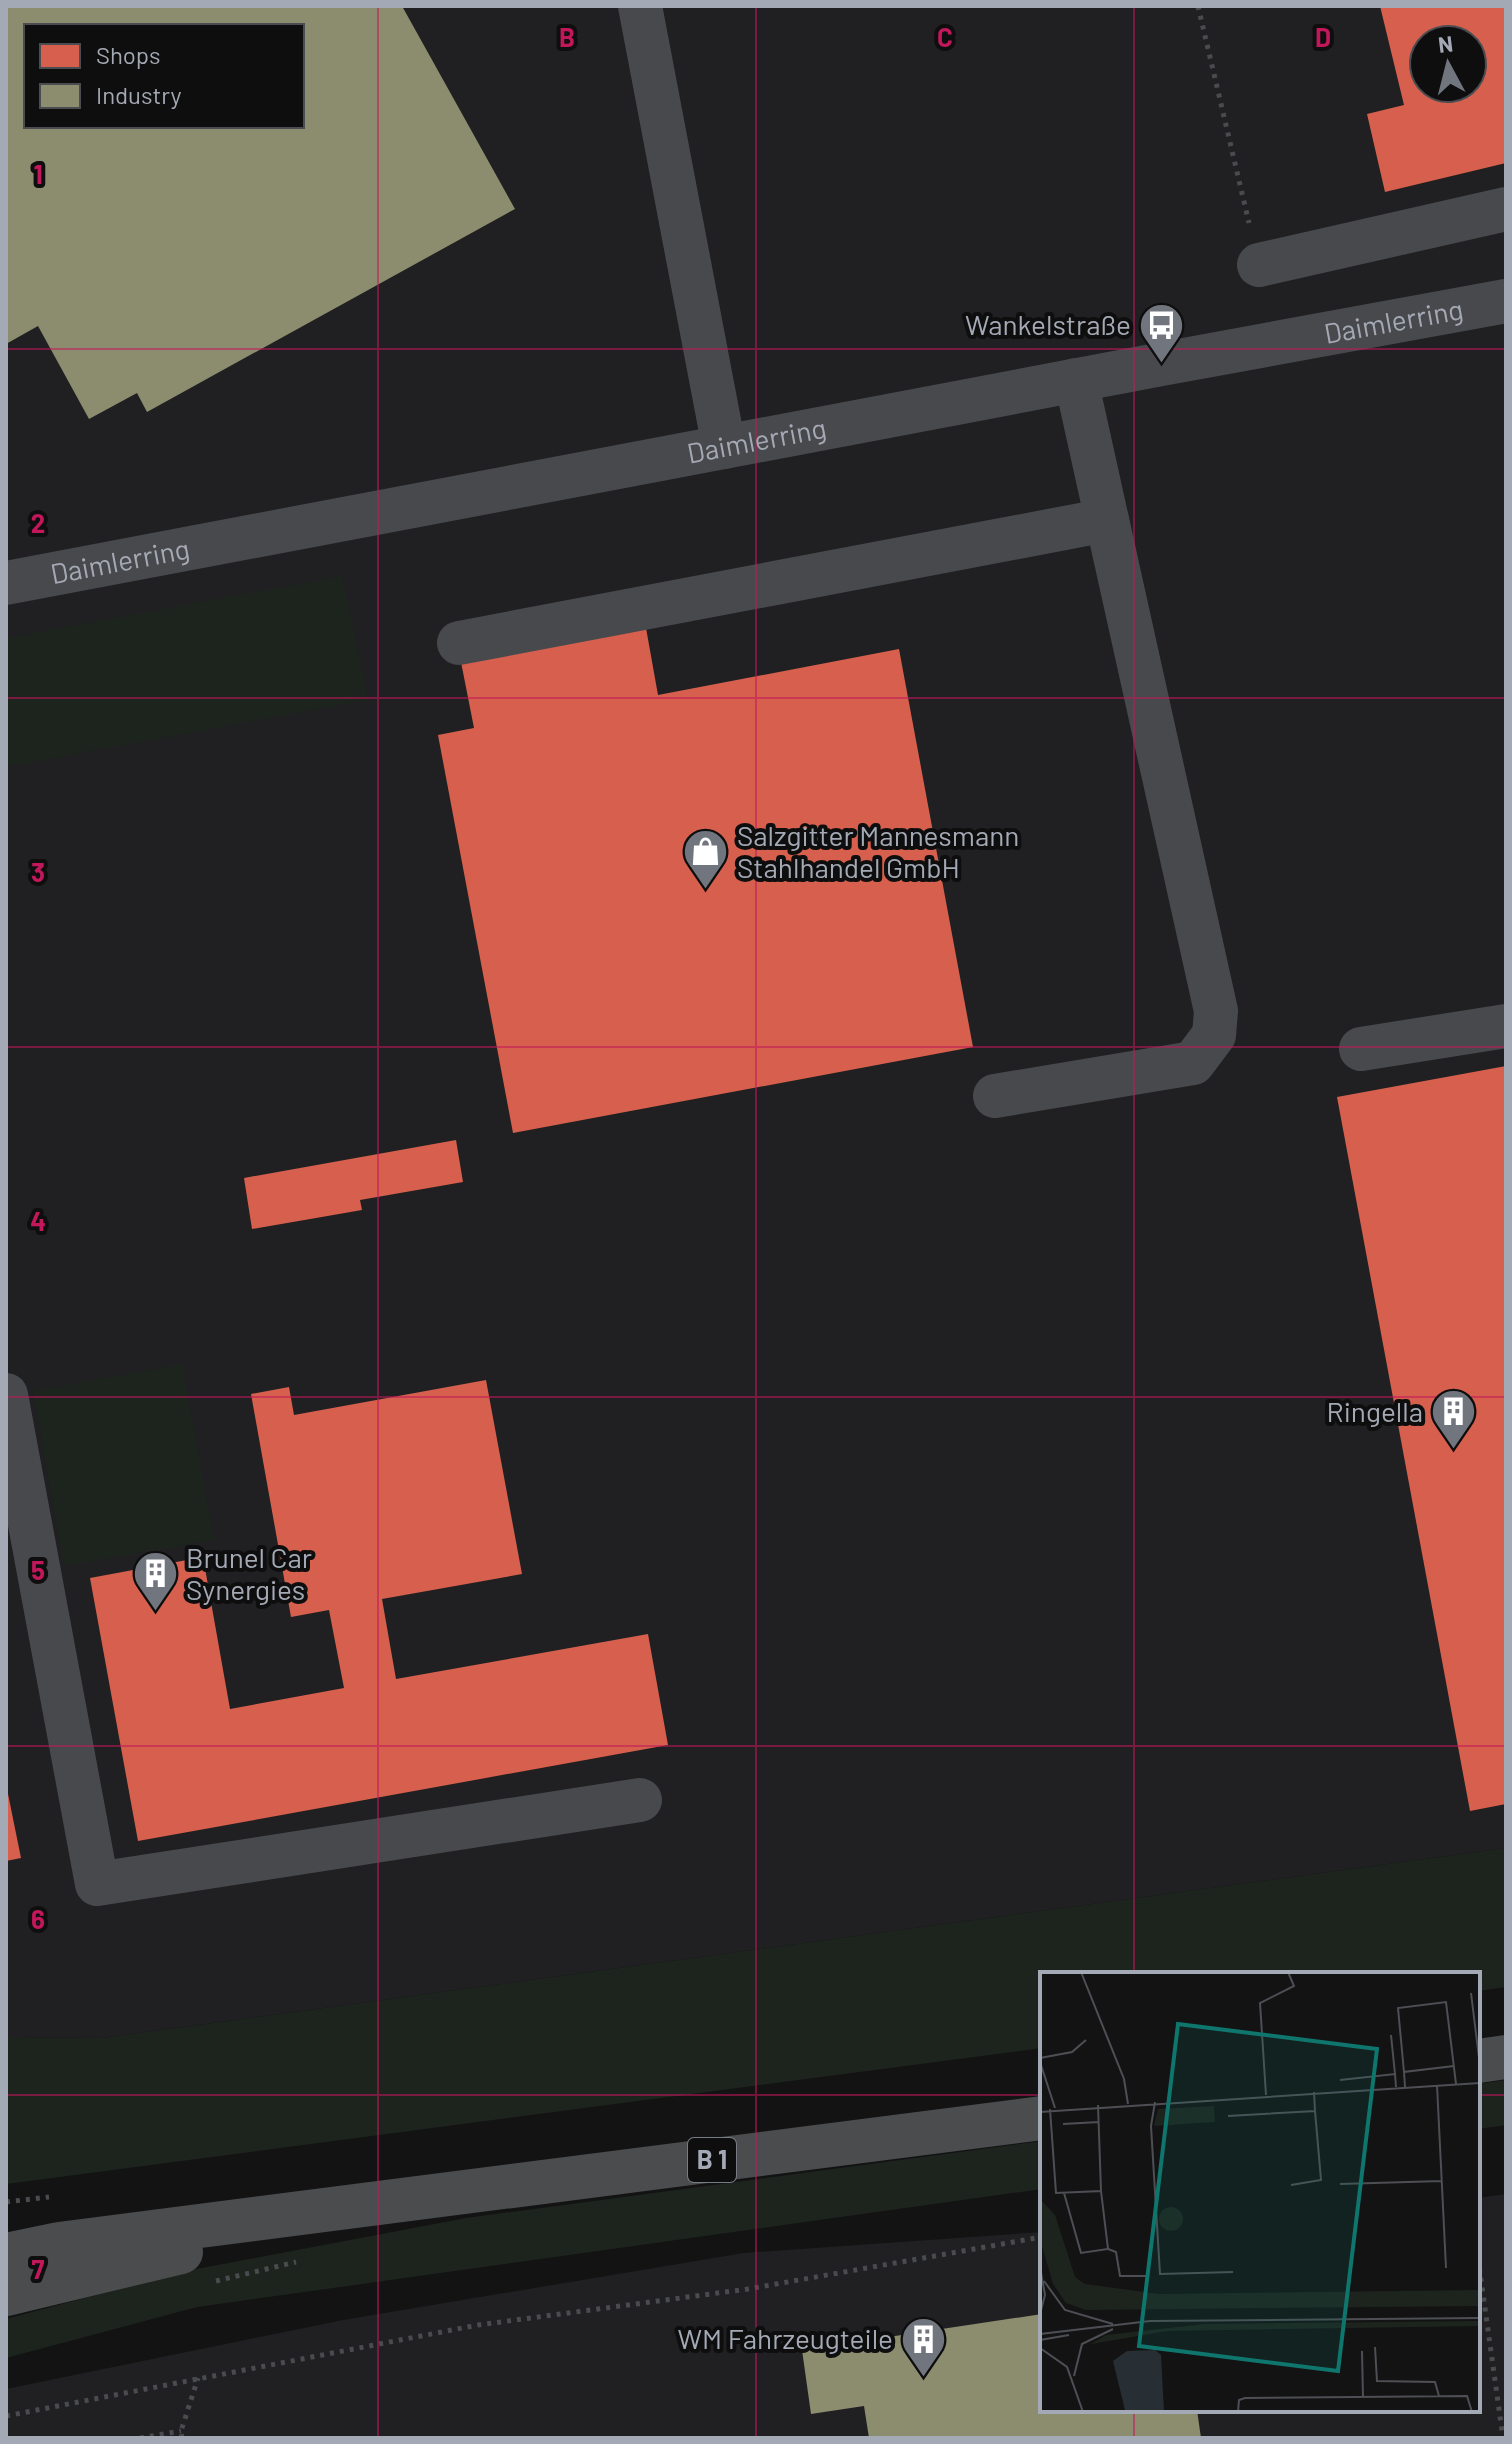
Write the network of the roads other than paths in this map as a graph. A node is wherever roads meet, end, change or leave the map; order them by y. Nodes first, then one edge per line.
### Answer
1 (640, 6) edge
2 (1506, 209) edge
3 (1259, 265) road end
4 (1506, 301) edge
5 (1076, 380) junction
6 (724, 447) junction
7 (1107, 520) junction
8 (6, 583) edge
9 (459, 643) dead end
10 (1506, 1026) edge
11 (1361, 1049) dead end
12 (995, 1096) dead end
13 (6, 1395) edge
14 (640, 1800) dead end
15 (1506, 2057) edge
16 (1480, 2061) edge
17 (1040, 2118) edge
18 (381, 2203) junction
19 (6, 2255) edge
20 (6, 2294) edge

1 - 6 street
2 - 3 street
4 - 5 street, Daimlerring
5 - 6 street, Daimlerring
5 - 7 street
6 - 8 street, Daimlerring
7 - 9 street
7 - 12 street
10 - 11 street
13 - 14 street
15 - 16 main road
17 - 18 main road, B 1
18 - 19 main road, B 1
18 - 20 main road, B 1

